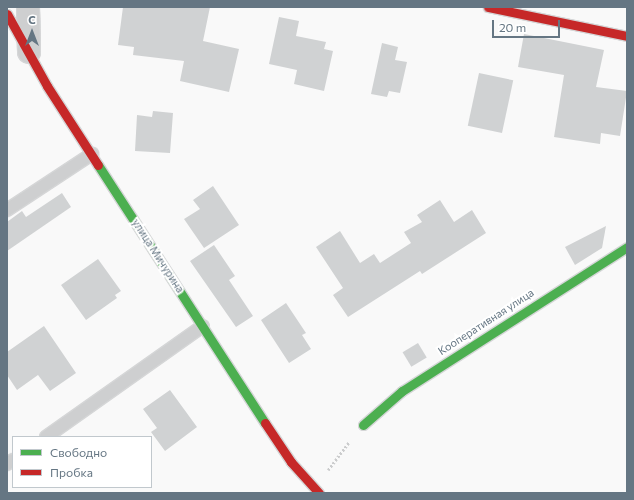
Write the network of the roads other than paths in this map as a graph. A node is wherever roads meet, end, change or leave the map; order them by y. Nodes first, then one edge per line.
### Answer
1 (28, 7) edge
2 (488, 7) edge
3 (7, 14) edge
4 (627, 36) edge
5 (29, 52) junction
6 (92, 154) junction
7 (7, 210) edge
8 (627, 247) edge
9 (202, 326) junction
10 (364, 424) road end
11 (47, 436) edge
12 (319, 493) edge

1 - 5 street, улица Мичурина
2 - 4 street
3 - 5 street
5 - 6 street, улица Мичурина
6 - 7 lane
6 - 9 street, улица Мичурина
8 - 10 street, Кооперативная улица
9 - 11 lane
9 - 12 street, улица Мичурина

